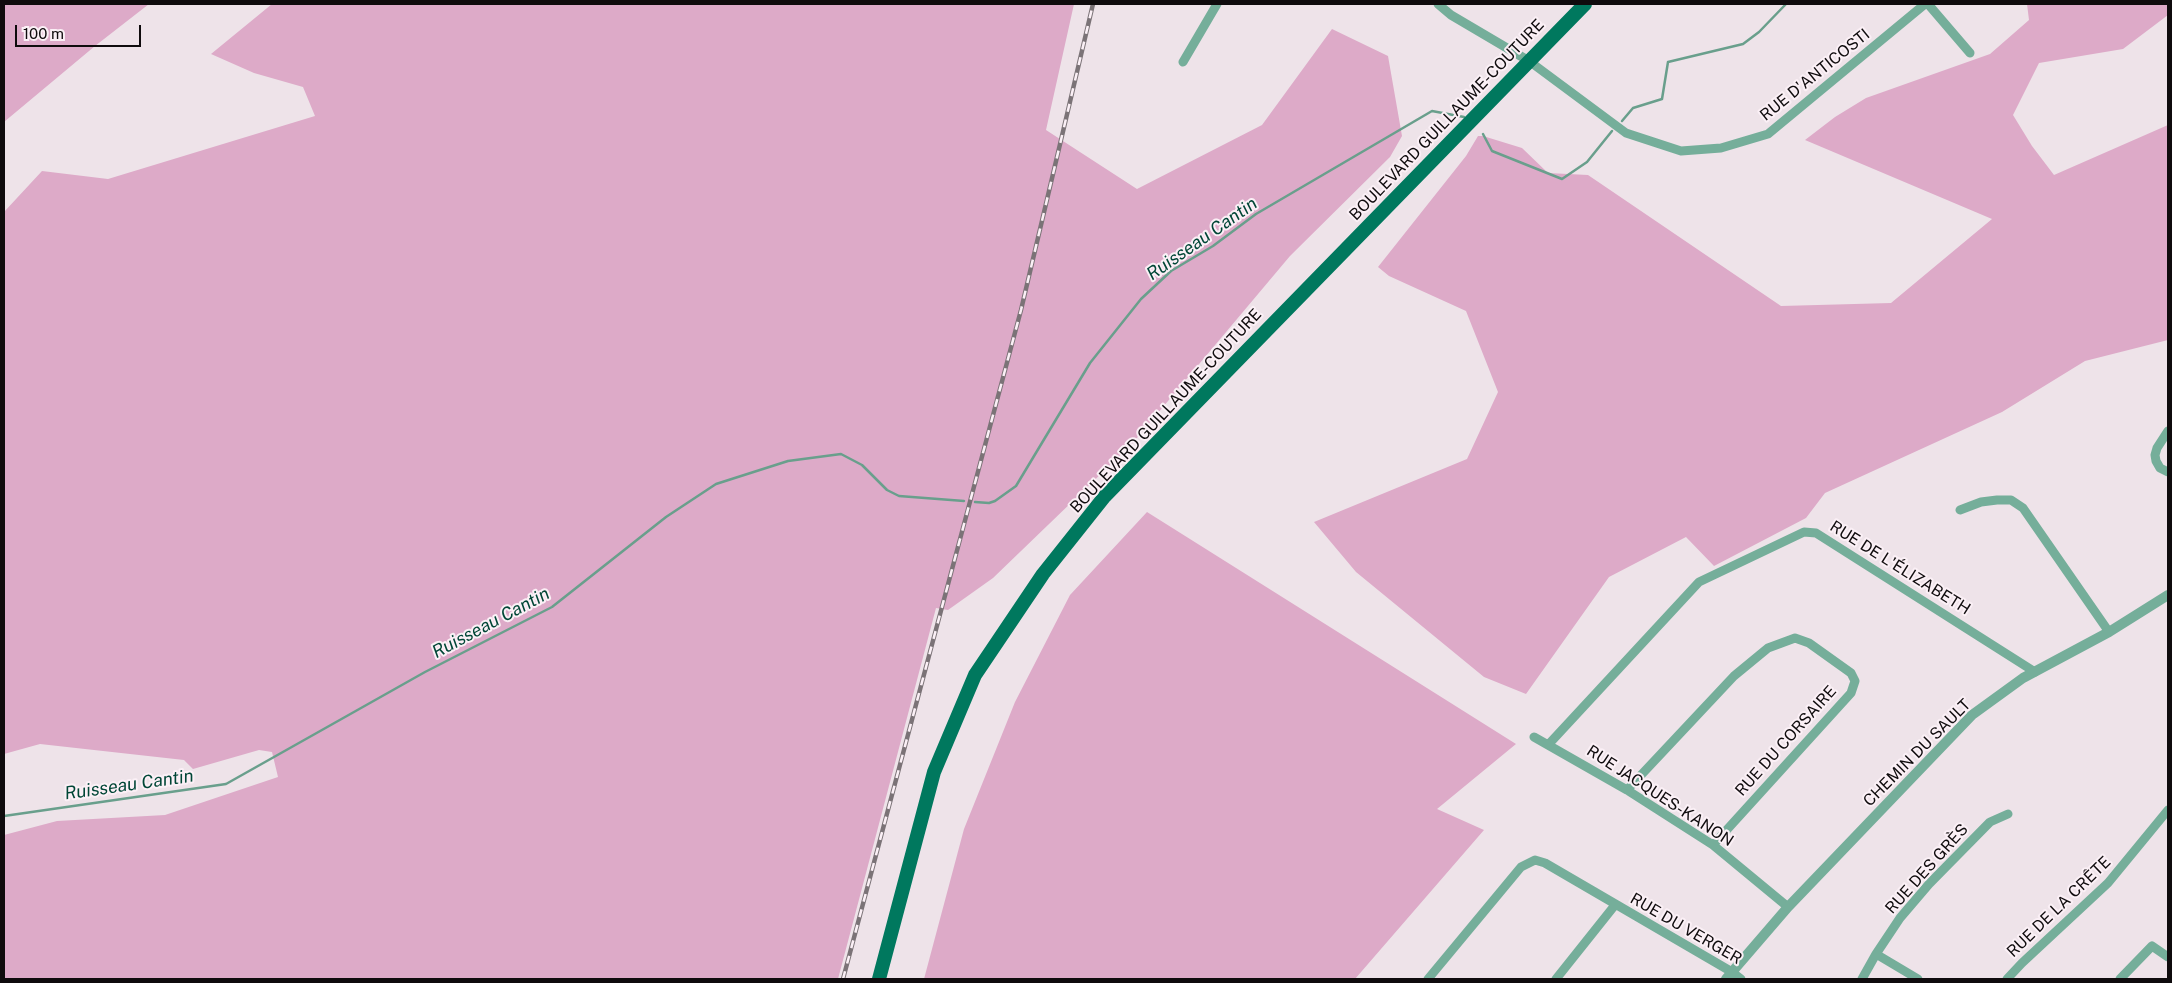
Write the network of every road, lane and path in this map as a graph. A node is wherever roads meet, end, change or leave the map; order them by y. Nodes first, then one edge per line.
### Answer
1 (1218, 4) edge
2 (1438, 4) edge
3 (1585, 4) edge
4 (1927, 4) edge
5 (1970, 53) dead end
6 (1529, 61) junction
7 (1183, 62) dead end
8 (2168, 432) edge
9 (2168, 472) edge
10 (1960, 510) dead end
11 (2168, 594) edge
12 (2109, 632) junction
13 (2035, 672) junction
14 (1534, 737) dead end
15 (1548, 744) junction
16 (1627, 790) junction
17 (2168, 810) edge
18 (2008, 814) dead end
19 (1713, 845) junction
20 (1615, 905) junction
21 (1788, 907) junction
22 (1876, 954) junction
23 (2168, 957) edge
24 (1729, 976) edge
25 (879, 979) edge
26 (1428, 979) edge
27 (1556, 979) edge
28 (1741, 979) edge
29 (1862, 979) edge
30 (1918, 979) edge
31 (2007, 979) edge
32 (2120, 979) edge

1 - 7 street
2 - 6 street, RUE D'ANTICOSTI
3 - 6 main road, BOULEVARD GUILLAUME-COUTURE
4 - 5 street
4 - 6 street, RUE D'ANTICOSTI
6 - 25 main road, BOULEVARD GUILLAUME-COUTURE
8 - 9 street
10 - 12 street
11 - 12 street, CHEMIN DU SAULT
12 - 13 street, CHEMIN DU SAULT
13 - 15 street, RUE DE L'ÉLIZABETH
13 - 21 street, CHEMIN DU SAULT
14 - 15 street, RUE JACQUES-KANON
15 - 16 street, RUE JACQUES-KANON
16 - 19 street, RUE JACQUES-KANON
16 - 19 street, RUE DU CORSAIRE
17 - 31 street, RUE DE LA CRÊTE
18 - 22 street, RUE DES GRÈS
19 - 21 street, RUE JACQUES-KANON
20 - 24 street, RUE DU VERGER
20 - 26 street, RUE DU VERGER
20 - 27 street
21 - 24 street, CHEMIN DU SAULT
22 - 29 street, RUE DES GRÈS
22 - 30 street
23 - 32 street
24 - 28 street, RUE DU VERGER

